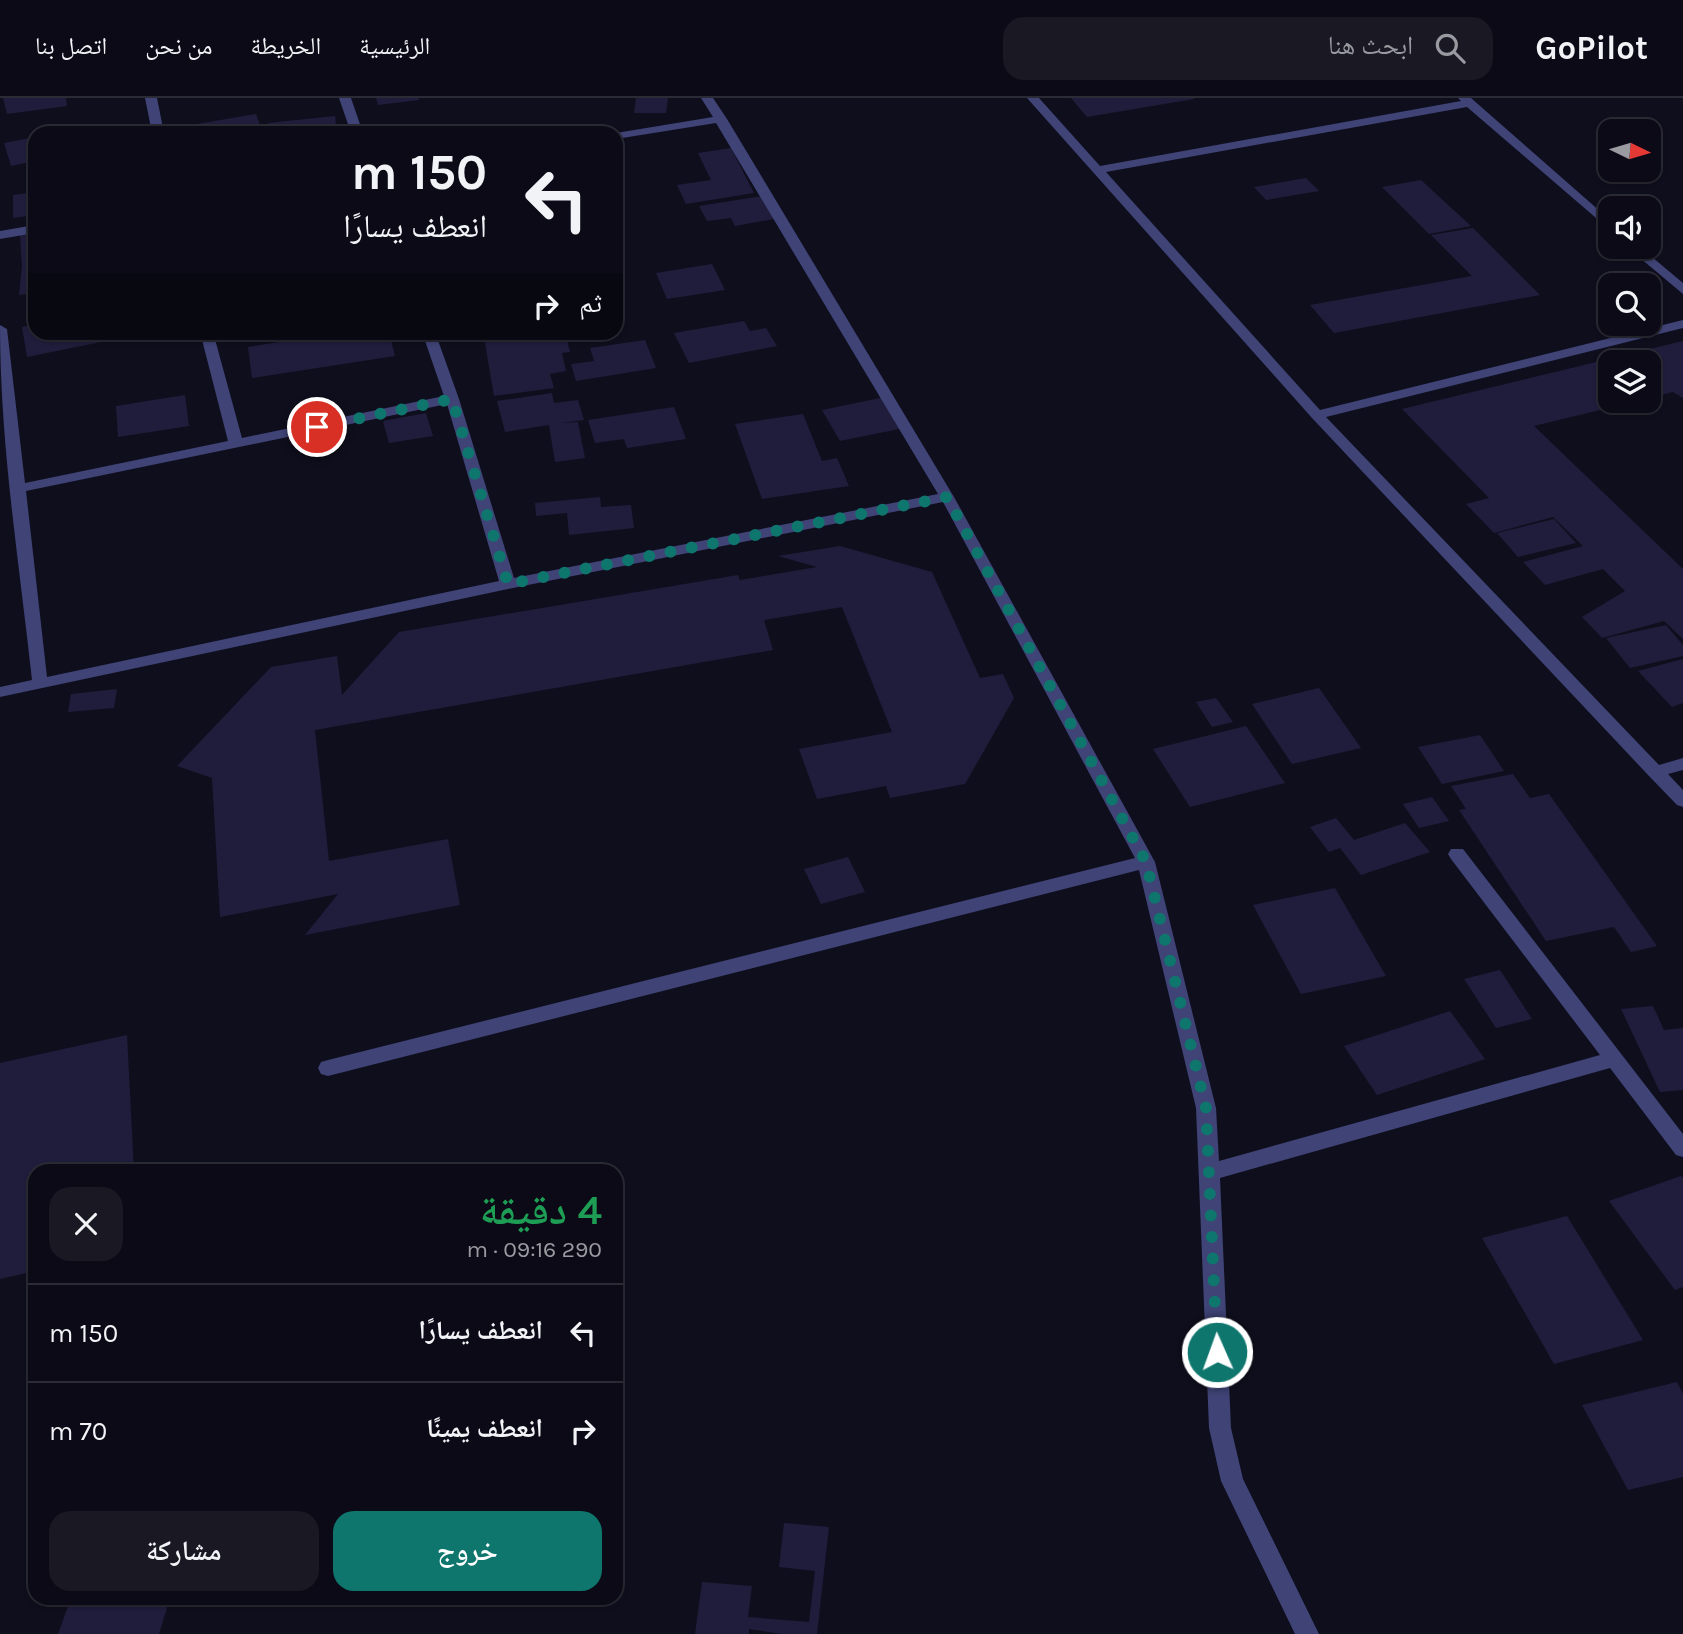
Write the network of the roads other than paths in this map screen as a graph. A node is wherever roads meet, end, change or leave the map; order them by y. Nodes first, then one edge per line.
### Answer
1 (151, 98) edge
2 (345, 98) edge
3 (707, 98) edge
4 (1033, 98) edge
5 (1467, 101) edge
6 (721, 119) junction
7 (157, 126) edge
8 (355, 126) edge
9 (623, 135) edge
10 (1096, 170) junction
11 (1598, 216) edge
12 (28, 230) edge
13 (0, 235) edge
14 (1647, 259) edge
15 (1683, 290) edge
16 (1683, 324) edge
17 (0, 329) edge
18 (208, 340) edge
19 (431, 340) edge
20 (452, 399) junction
21 (1317, 415) junction
22 (236, 443) junction
23 (16, 489) junction
24 (947, 497) junction
25 (508, 584) junction
26 (40, 684) junction
27 (0, 692) edge
28 (1683, 764) edge
29 (1655, 772) junction
30 (1683, 801) edge
31 (1457, 854) dead end
32 (1146, 862) junction
33 (1615, 1059) junction
34 (328, 1068) dead end
35 (1683, 1149) edge
36 (1210, 1172) junction
37 (1307, 1634) edge

1 - 7 street
2 - 8 street
3 - 6 street
4 - 10 street
5 - 10 street
5 - 11 street
6 - 9 street
6 - 24 street
10 - 21 street
12 - 13 street
14 - 15 street
16 - 21 street
17 - 23 street
18 - 22 street
19 - 20 street
20 - 22 street
20 - 25 street
21 - 29 street
22 - 23 street
23 - 26 street
24 - 25 street
24 - 32 street
25 - 26 street
26 - 27 street
28 - 29 street
29 - 30 street
31 - 33 street
32 - 34 street
32 - 36 street
33 - 35 street
33 - 36 street
36 - 37 street

